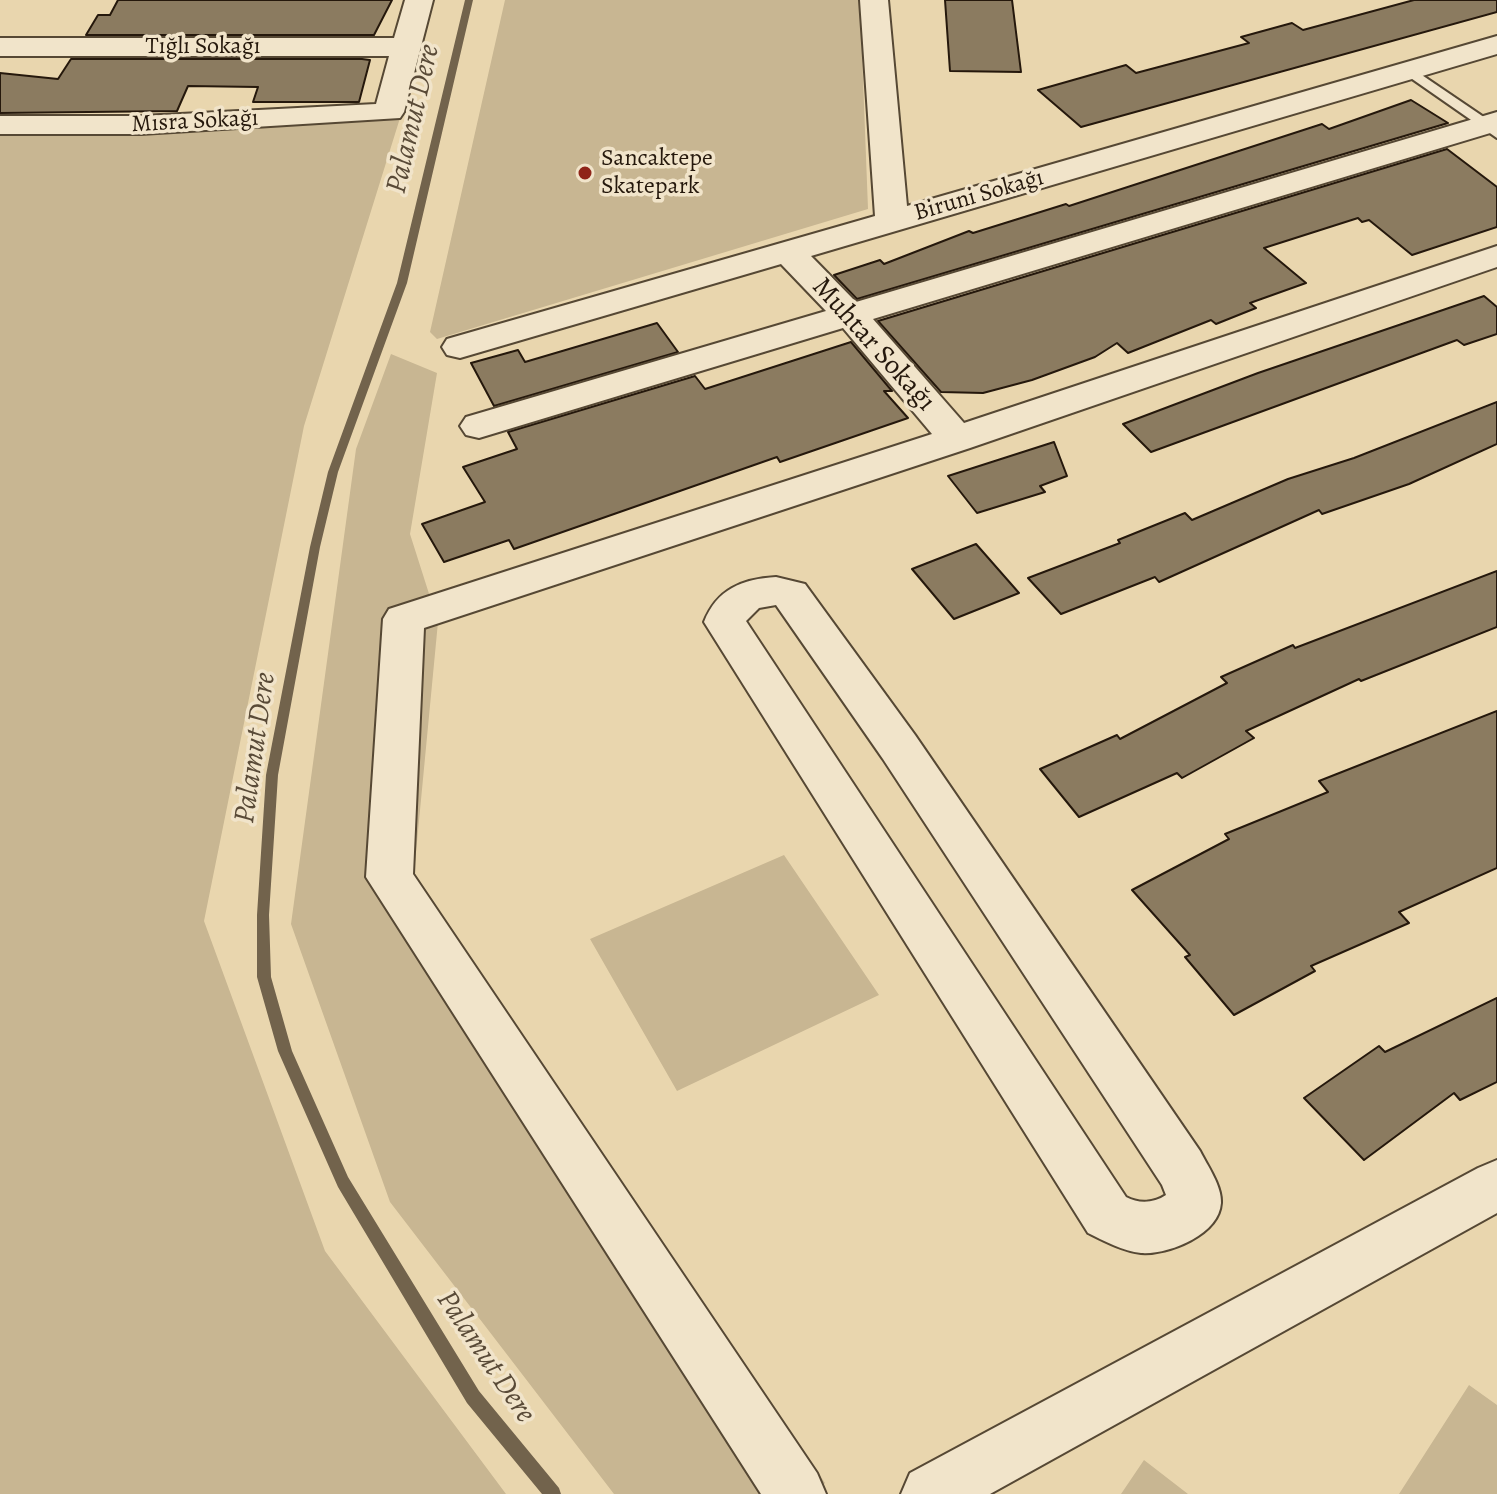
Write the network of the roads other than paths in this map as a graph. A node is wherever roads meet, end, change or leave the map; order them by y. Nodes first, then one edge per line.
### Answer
1 (419, 0) edge
2 (874, 0) edge
3 (1497, 45) edge
4 (0, 47) edge
5 (406, 47) junction
6 (1410, 71) junction
7 (0, 125) edge
8 (1493, 126) edge
9 (892, 221) junction
10 (788, 252) junction
11 (1497, 256) edge
12 (851, 316) junction
13 (460, 347) dead end
14 (479, 426) dead end
15 (957, 439) junction
16 (1497, 1185) edge
17 (1194, 1204) joint
18 (796, 1494) edge
19 (931, 1494) edge

1 - 5 street
2 - 9 street
3 - 6 street, Biruni Sokağı
4 - 5 street, Tığlı Sokağı
5 - 7 street, Mısra Sokağı
6 - 8 lane
6 - 9 street, Biruni Sokağı
8 - 12 street
9 - 10 street, Biruni Sokağı
10 - 12 street, Muhtar Sokağı
10 - 13 street, Biruni Sokağı
11 - 15 street
12 - 14 street
12 - 15 street, Muhtar Sokağı
15 - 18 street
16 - 19 street
17 - 17 street

